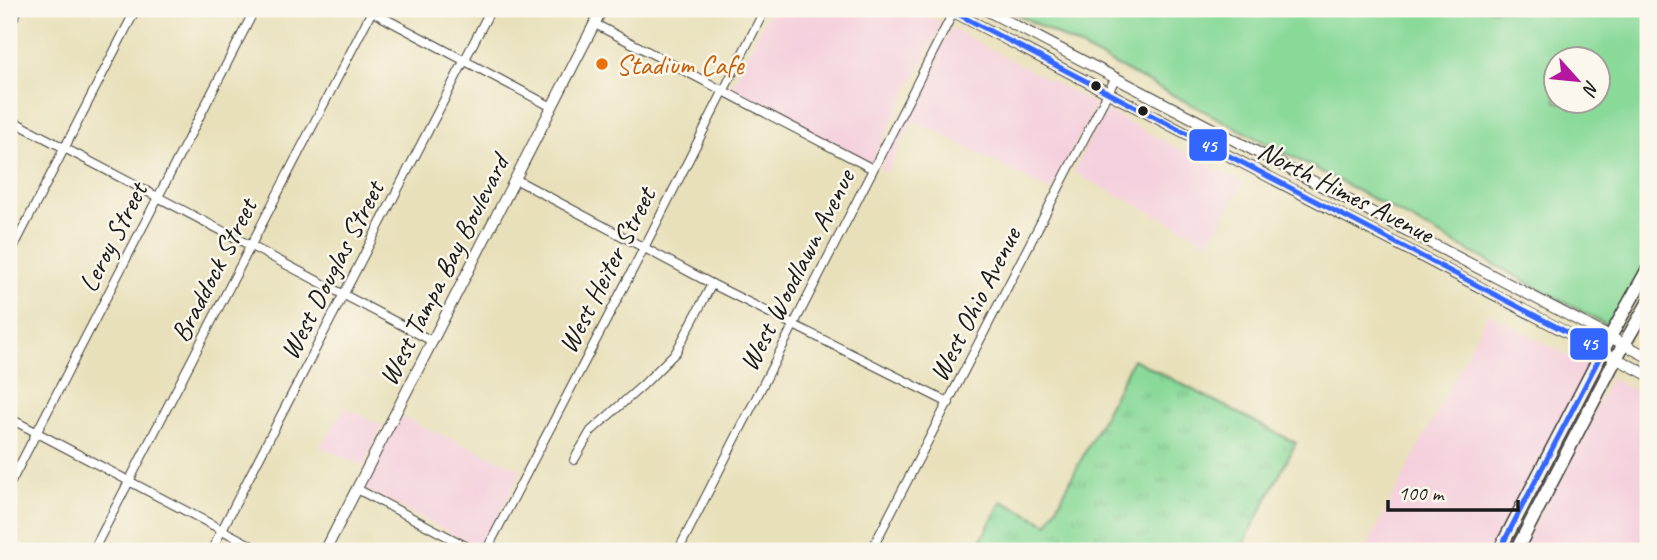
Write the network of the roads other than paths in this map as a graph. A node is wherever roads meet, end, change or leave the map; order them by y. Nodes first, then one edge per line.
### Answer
1 (18, 9) edge
2 (136, 9) edge
3 (255, 9) edge
4 (491, 9) edge
5 (602, 9) edge
6 (765, 9) edge
7 (984, 9) edge
8 (371, 10) edge
9 (952, 10) edge
10 (595, 24) junction
11 (9, 27) edge
12 (465, 61) junction
13 (1116, 77) junction
14 (723, 90) junction
15 (1108, 93) junction
16 (552, 107) junction
17 (9, 119) edge
18 (64, 148) junction
19 (873, 169) junction
20 (1294, 171) junction
21 (515, 179) junction
22 (1288, 186) junction
23 (158, 197) junction
24 (251, 246) junction
25 (644, 248) junction
26 (9, 256) edge
27 (1648, 269) edge
28 (712, 284) junction
29 (344, 294) junction
30 (1648, 303) edge
31 (794, 325) junction
32 (1610, 337) junction
33 (432, 341) junction
34 (1624, 344) junction
35 (1603, 351) junction
36 (1648, 357) edge
37 (1616, 358) junction
38 (1648, 375) edge
39 (949, 403) junction
40 (9, 418) edge
41 (36, 433) junction
42 (574, 460) dead end
43 (129, 481) junction
44 (9, 486) edge
45 (357, 489) junction
46 (222, 530) junction
47 (93, 551) edge
48 (211, 551) edge
49 (262, 551) edge
50 (325, 551) edge
51 (475, 551) edge
52 (486, 551) edge
53 (678, 551) edge
54 (872, 551) edge
55 (1499, 551) edge
56 (1516, 551) edge

1 - 11 street
2 - 18 street
3 - 23 street, Leroy Street
4 - 12 street, West Douglas Street
5 - 10 street, West Tampa Bay Boulevard
6 - 14 street, West Heiter Street
7 - 13 street, North Himes Avenue
8 - 12 street
8 - 24 street, Braddock Street
9 - 15 street, North Himes Avenue
9 - 19 street, West Woodlawn Avenue
10 - 14 street
10 - 16 street, West Tampa Bay Boulevard
12 - 16 street
12 - 29 street, West Douglas Street
13 - 15 street, West Ohio Avenue
13 - 20 street, North Himes Avenue
14 - 19 street
14 - 25 street, West Heiter Street
15 - 22 street, North Himes Avenue
15 - 39 street, West Ohio Avenue
16 - 21 street, West Tampa Bay Boulevard
17 - 18 street
18 - 23 street
18 - 26 street
19 - 31 street, West Woodlawn Avenue
20 - 22 street
20 - 32 street, North Himes Avenue
21 - 25 street
21 - 33 street, West Tampa Bay Boulevard
22 - 35 street, North Himes Avenue
23 - 24 street
23 - 41 street, Leroy Street
24 - 29 street
24 - 43 street, Braddock Street
25 - 28 street
25 - 52 street, West Heiter Street
27 - 32 main road
28 - 31 street
28 - 42 street
29 - 33 street
29 - 46 street, West Douglas Street
30 - 34 main road
31 - 39 street
31 - 53 street, West Woodlawn Avenue
32 - 34 street, North Himes Avenue
32 - 35 main road
33 - 45 street, West Tampa Bay Boulevard
34 - 36 street, North Himes Avenue
34 - 37 main road
35 - 37 street, North Himes Avenue
35 - 55 main road
37 - 38 street, North Himes Avenue
37 - 56 main road
39 - 54 street, West Ohio Avenue
40 - 41 street
41 - 43 street
41 - 44 street, Leroy Street
43 - 46 street
43 - 47 street, Braddock Street
45 - 50 street, West Tampa Bay Boulevard
45 - 51 street
46 - 48 street, West Douglas Street
46 - 49 street

